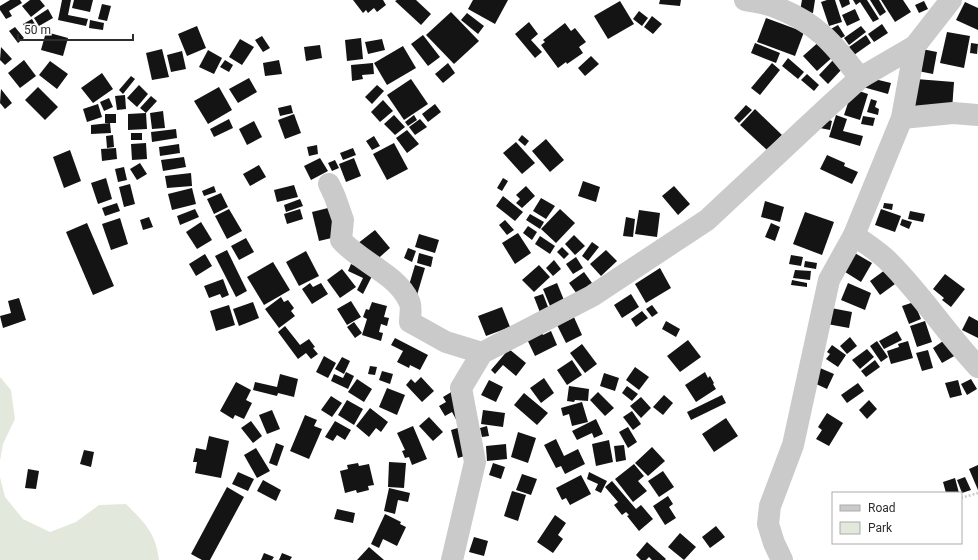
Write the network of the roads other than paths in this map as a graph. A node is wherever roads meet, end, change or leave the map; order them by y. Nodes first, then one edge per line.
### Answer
1 (745, 0) edge
2 (951, 0) edge
3 (914, 46) junction
4 (860, 78) junction
5 (978, 115) edge
6 (902, 118) junction
7 (329, 184) dead end
8 (854, 235) junction
9 (482, 353) junction
10 (978, 367) edge
11 (452, 560) edge
12 (782, 560) edge

1 - 4 street
2 - 3 street
3 - 4 street
3 - 6 street
4 - 9 street
5 - 6 street
6 - 8 street
7 - 9 street
8 - 10 street
8 - 12 street
9 - 11 street

